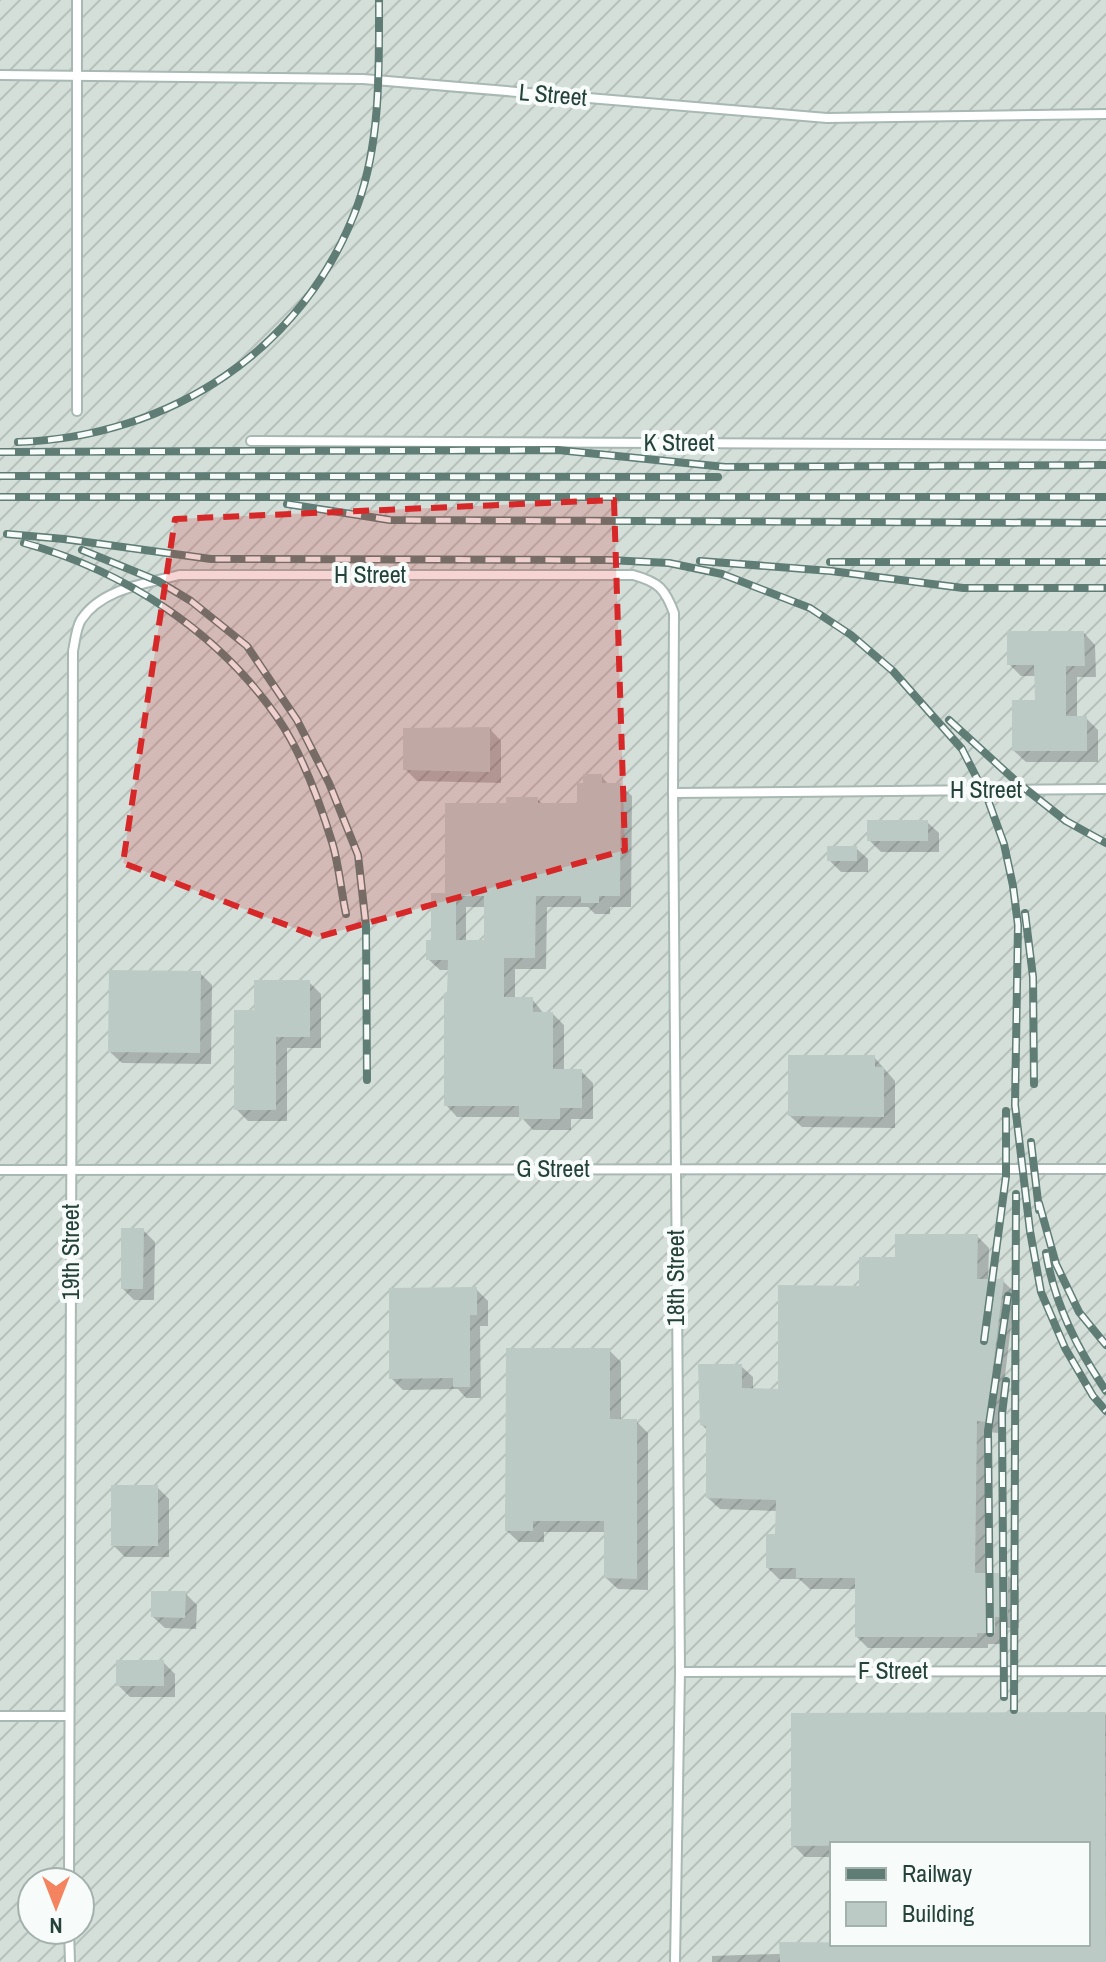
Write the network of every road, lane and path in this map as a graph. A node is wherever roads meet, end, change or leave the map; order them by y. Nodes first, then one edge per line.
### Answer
1 (77, 0) edge
2 (0, 75) edge
3 (77, 76) junction
4 (1106, 114) edge
5 (77, 411) dead end
6 (251, 441) dead end
7 (1106, 445) edge
8 (667, 594) joint
9 (79, 622) joint
10 (1106, 789) edge
11 (673, 793) junction
12 (676, 1169) junction
13 (1106, 1169) edge
14 (0, 1170) edge
15 (71, 1170) junction
16 (1106, 1671) edge
17 (680, 1672) junction
18 (0, 1716) edge
19 (68, 1716) junction
20 (69, 1866) edge
21 (675, 1962) edge

1 - 3 lane
2 - 3 lane, L Street
3 - 4 lane, L Street
3 - 5 lane
6 - 7 lane, K Street
8 - 9 lane, H Street
8 - 11 lane, 18th Street
9 - 15 lane, 19th Street
10 - 11 lane, H Street
11 - 12 lane, 18th Street
12 - 13 lane, G Street
12 - 15 lane, G Street
12 - 17 lane, 18th Street
14 - 15 lane, G Street
15 - 19 lane, 19th Street
16 - 17 lane, F Street
17 - 21 lane, 18th Street
18 - 19 lane
19 - 20 lane, 19th Street

